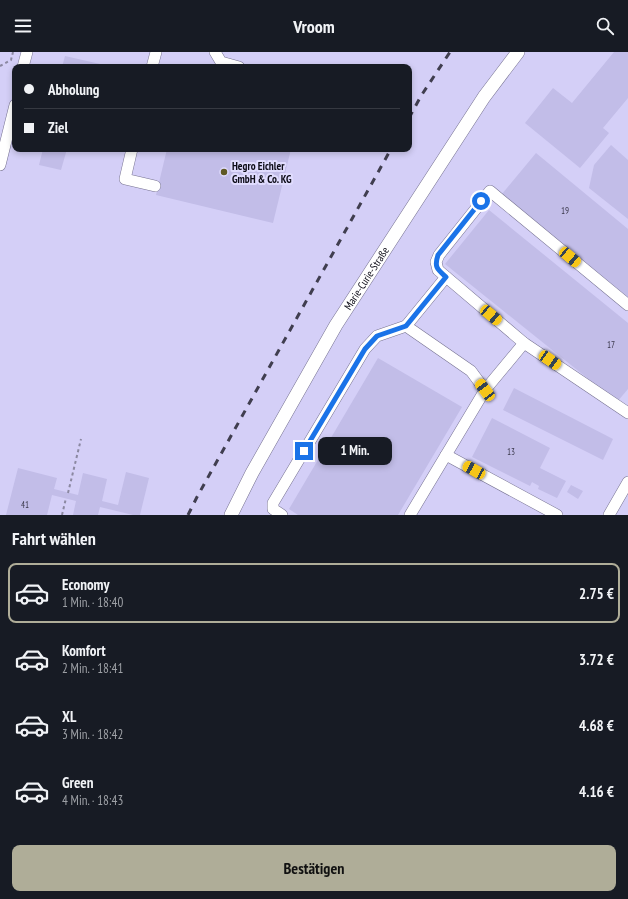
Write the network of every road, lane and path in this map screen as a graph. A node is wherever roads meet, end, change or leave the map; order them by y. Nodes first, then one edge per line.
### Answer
1 (13, 52) edge
2 (27, 52) edge
3 (156, 52) edge
4 (215, 52) edge
5 (518, 52) edge
6 (24, 64) edge
7 (153, 64) edge
8 (228, 64) edge
9 (0, 66) edge
10 (12, 116) edge
11 (131, 152) edge
12 (0, 162) edge
13 (155, 186) dead end
14 (446, 277) junction
15 (628, 305) edge
16 (406, 326) junction
17 (524, 343) junction
18 (485, 390) junction
19 (628, 413) edge
20 (81, 439) dead end
21 (446, 455) junction
22 (628, 482) edge
23 (68, 493) dead end
24 (66, 498) dead end
25 (62, 515) edge
26 (231, 515) edge
27 (282, 515) edge
28 (410, 515) edge
29 (557, 515) edge
30 (609, 515) edge

1 - 9 path
2 - 6 street
3 - 7 street
4 - 8 street
5 - 26 main road, Marie-Curie-Straße
10 - 12 street
11 - 13 street
14 - 15 street
14 - 16 street
14 - 17 street
16 - 18 street
16 - 27 street
17 - 18 street
17 - 19 street
18 - 21 street
20 - 23 path
21 - 28 street
21 - 29 street
22 - 30 street
24 - 25 path

